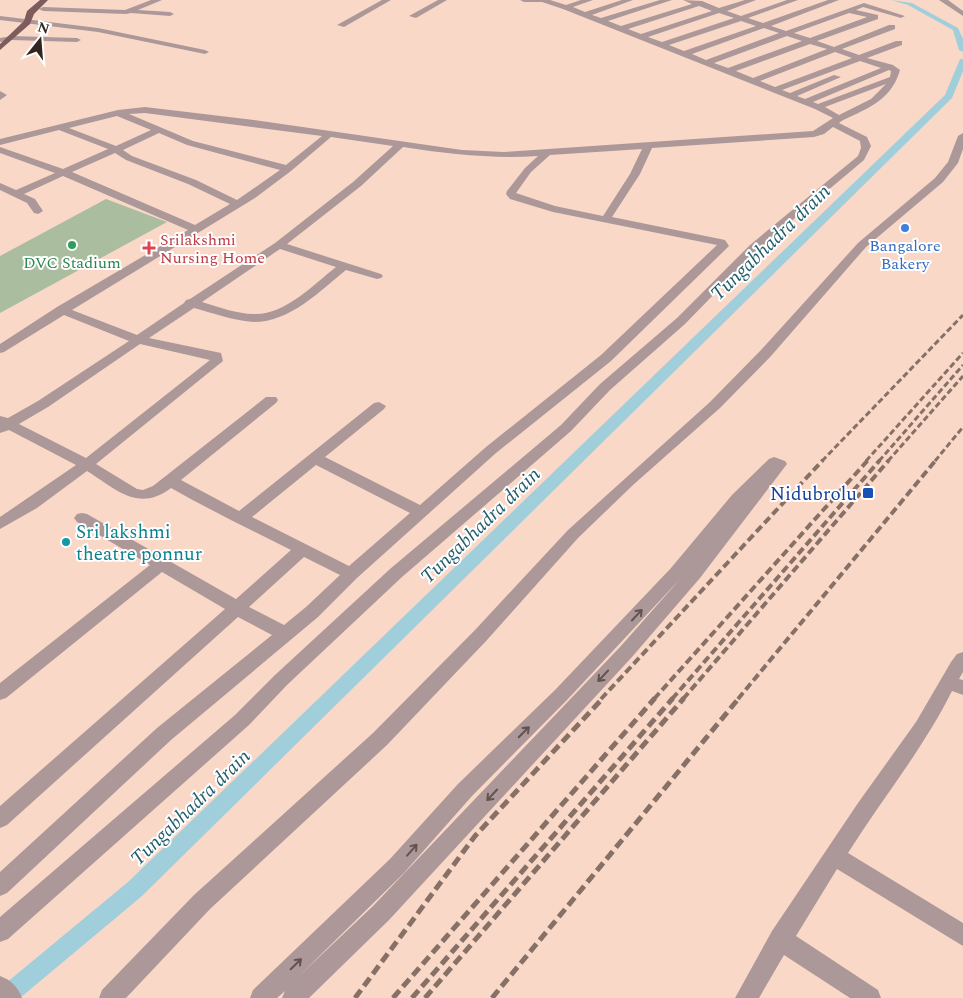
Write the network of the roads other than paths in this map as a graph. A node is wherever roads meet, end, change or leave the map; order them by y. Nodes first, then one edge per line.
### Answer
1 (44, 0) edge
2 (52, 0) edge
3 (158, 0) edge
4 (387, 0) edge
5 (443, 0) edge
6 (524, 0) edge
7 (542, 0) edge
8 (589, 0) edge
9 (629, 0) edge
10 (668, 0) edge
11 (687, 0) edge
12 (711, 0) edge
13 (752, 0) edge
14 (794, 0) edge
15 (835, 0) edge
16 (848, 0) edge
17 (943, 0) edge
18 (92, 3) dead end
19 (699, 4) junction
20 (865, 5) junction
21 (566, 7) junction
22 (43, 9) junction
23 (80, 10) junction
24 (720, 11) junction
25 (849, 11) junction
26 (126, 12) junction
27 (170, 14) dead end
28 (963, 14) edge
29 (583, 15) junction
30 (413, 16) dead end
31 (901, 16) dead end
32 (0, 18) edge
33 (742, 18) junction
34 (9, 19) junction
35 (28, 19) junction
36 (599, 21) junction
37 (0, 23) edge
38 (341, 25) dead end
39 (765, 25) junction
40 (892, 27) dead end
41 (620, 29) junction
42 (98, 30) junction
43 (786, 33) junction
44 (640, 37) junction
45 (11, 38) junction
46 (0, 40) edge
47 (77, 40) dead end
48 (809, 42) junction
49 (899, 43) dead end
50 (662, 45) junction
51 (0, 48) edge
52 (834, 50) junction
53 (205, 52) dead end
54 (684, 54) junction
55 (861, 58) junction
56 (705, 62) junction
57 (876, 62) junction
58 (890, 67) junction
59 (726, 72) junction
60 (892, 79) junction
61 (753, 81) junction
62 (774, 90) junction
63 (789, 96) junction
64 (805, 102) junction
65 (818, 107) junction
66 (118, 113) junction
67 (832, 124) junction
68 (57, 127) junction
69 (0, 129) edge
70 (158, 131) junction
71 (328, 134) junction
72 (963, 136) edge
73 (13, 138) junction
74 (0, 142) edge
75 (400, 145) junction
76 (648, 145) junction
77 (116, 149) junction
78 (0, 150) edge
79 (547, 152) junction
80 (288, 170) junction
81 (62, 172) junction
82 (0, 186) edge
83 (17, 193) junction
84 (238, 204) junction
85 (38, 211) dead end
86 (606, 219) junction
87 (197, 230) junction
88 (280, 244) junction
89 (344, 266) junction
90 (377, 276) dead end
91 (190, 303) junction
92 (61, 310) junction
93 (138, 340) junction
94 (0, 349) edge
95 (271, 400) dead end
96 (379, 406) dead end
97 (3, 424) edge
98 (316, 459) junction
99 (86, 465) junction
100 (170, 481) junction
101 (420, 512) junction
102 (82, 518) dead end
103 (241, 518) junction
104 (0, 524) edge
105 (302, 550) junction
106 (162, 564) junction
107 (688, 570) junction
108 (351, 574) junction
109 (237, 609) junction
110 (285, 634) junction
111 (963, 659) edge
112 (956, 685) edge
113 (0, 693) edge
114 (556, 713) junction
115 (456, 800) junction
116 (473, 815) junction
117 (0, 819) edge
118 (834, 856) junction
119 (0, 886) edge
120 (351, 911) junction
121 (367, 927) junction
122 (0, 931) edge
123 (963, 935) edge
124 (780, 939) junction
125 (0, 987) edge
126 (11, 998) edge
127 (110, 998) edge
128 (262, 998) edge
129 (293, 998) edge
130 (746, 998) edge
131 (870, 998) edge

1 - 35 main road
2 - 22 main road
3 - 26 street
4 - 38 street
5 - 30 street
6 - 7 street
7 - 21 street
8 - 21 street
9 - 29 street
10 - 36 street
11 - 19 street
12 - 19 street
13 - 24 street
14 - 33 street
15 - 39 street
16 - 20 street
17 - 28 street
18 - 23 street
19 - 24 street
19 - 41 street
20 - 25 street
20 - 31 street
21 - 29 street
22 - 23 street
22 - 35 main road
23 - 26 street
24 - 33 street
24 - 44 street
25 - 43 street
25 - 48 street
26 - 27 street
26 - 42 street
29 - 36 street
32 - 34 street
33 - 39 street
33 - 50 street
34 - 35 street
34 - 37 street
35 - 42 street
35 - 45 main road
36 - 41 street
39 - 43 street
39 - 54 street
40 - 52 street
41 - 44 street
42 - 53 street
43 - 48 street
43 - 56 street
44 - 50 street
45 - 46 street
45 - 47 street
45 - 51 main road
48 - 52 street
48 - 59 street
49 - 55 street
50 - 54 street
52 - 55 street
52 - 61 street
54 - 56 street
55 - 57 street
55 - 62 street
56 - 59 street
57 - 58 street
57 - 63 street
58 - 60 street
58 - 64 street
59 - 61 street
60 - 65 street
60 - 67 street
61 - 62 street
62 - 63 street
63 - 64 street
64 - 65 street
65 - 67 street
66 - 68 street
66 - 70 street
66 - 71 street
67 - 76 street
67 - 122 street
68 - 73 street
68 - 77 street
69 - 73 street
70 - 77 street
70 - 80 street
71 - 75 street
71 - 80 street
72 - 127 street
73 - 74 street
75 - 79 street
75 - 88 street
76 - 79 street
76 - 86 street
77 - 81 street
77 - 84 street
78 - 81 street
79 - 86 street
80 - 84 street
81 - 83 street
81 - 87 street
82 - 83 street
83 - 85 street
84 - 87 street
86 - 101 street
87 - 92 street
88 - 89 street
88 - 91 street
89 - 90 street
89 - 91 street
91 - 93 street
92 - 93 street
92 - 94 street
93 - 97 street
93 - 99 street
95 - 100 street
96 - 98 street
97 - 99 street
98 - 101 street
98 - 103 street
99 - 100 street
99 - 104 street
100 - 103 street
101 - 108 street
102 - 106 street
103 - 105 street
105 - 108 street
105 - 109 street
106 - 109 street
106 - 113 street
107 - 107 street
107 - 114 street
108 - 110 street
109 - 110 street
109 - 117 street
110 - 119 street
111 - 112 street
112 - 118 street
115 -> 114 street
114 -> 116 street
115 - 116 street
120 -> 115 street
116 - 121 street
118 - 123 street
118 - 124 street
120 - 121 street
128 -> 120 street
121 - 129 street
124 - 130 street
124 - 131 street
125 - 126 street

